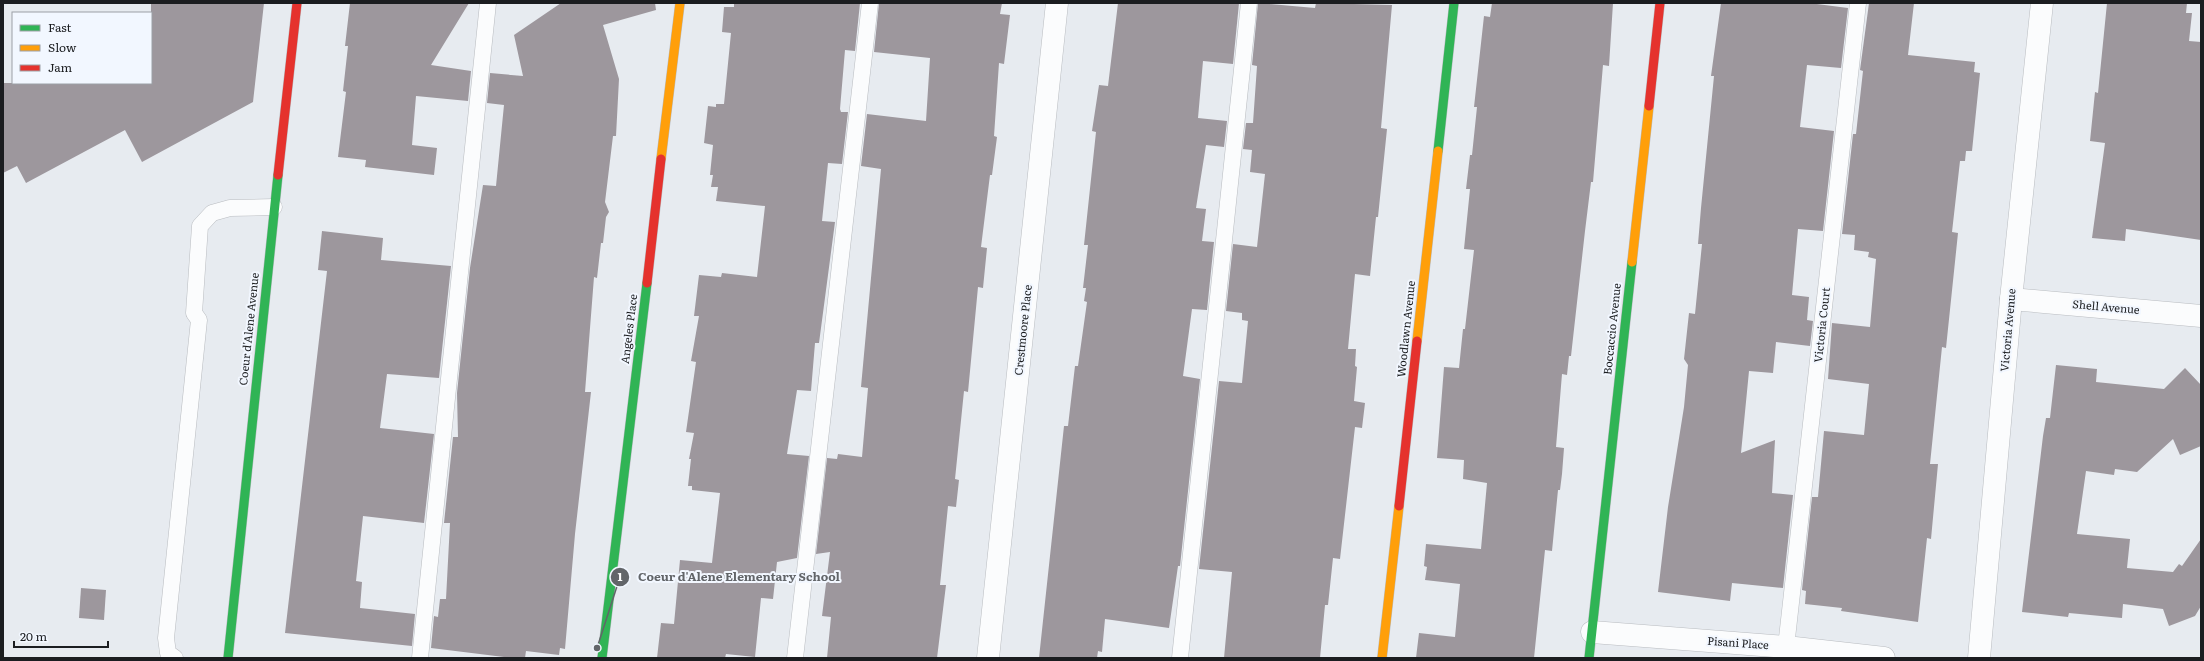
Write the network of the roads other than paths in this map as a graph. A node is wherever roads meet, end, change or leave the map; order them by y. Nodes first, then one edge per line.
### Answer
1 (297, 3) edge
2 (488, 3) edge
3 (680, 3) edge
4 (870, 3) edge
5 (1057, 3) edge
6 (1249, 3) edge
7 (1454, 3) edge
8 (1660, 3) edge
9 (1858, 3) edge
10 (2042, 3) edge
11 (274, 207) junction
12 (2011, 299) junction
13 (2201, 316) edge
14 (1592, 632) junction
15 (1786, 647) junction
16 (168, 656) edge
17 (228, 658) edge
18 (420, 658) edge
19 (602, 658) edge
20 (795, 658) edge
21 (988, 658) edge
22 (1180, 658) edge
23 (1382, 658) edge
24 (1589, 658) edge
25 (1884, 658) edge
26 (1979, 658) edge

1 - 11 street, Coeur d'Alene Avenue
2 - 18 lane
3 - 19 street, Angeles Place
4 - 20 lane
5 - 21 street, Crestmoore Place
6 - 22 lane
7 - 23 street, Woodlawn Avenue
8 - 14 street, Boccaccio Avenue
9 - 15 lane, Victoria Court
10 - 12 street, Victoria Avenue
11 - 16 lane
11 - 17 street, Coeur d'Alene Avenue
12 - 13 street, Shell Avenue
12 - 26 street, Victoria Avenue
14 - 15 street, Pisani Place
14 - 24 street, Boccaccio Avenue
15 - 25 street, Pisani Place

